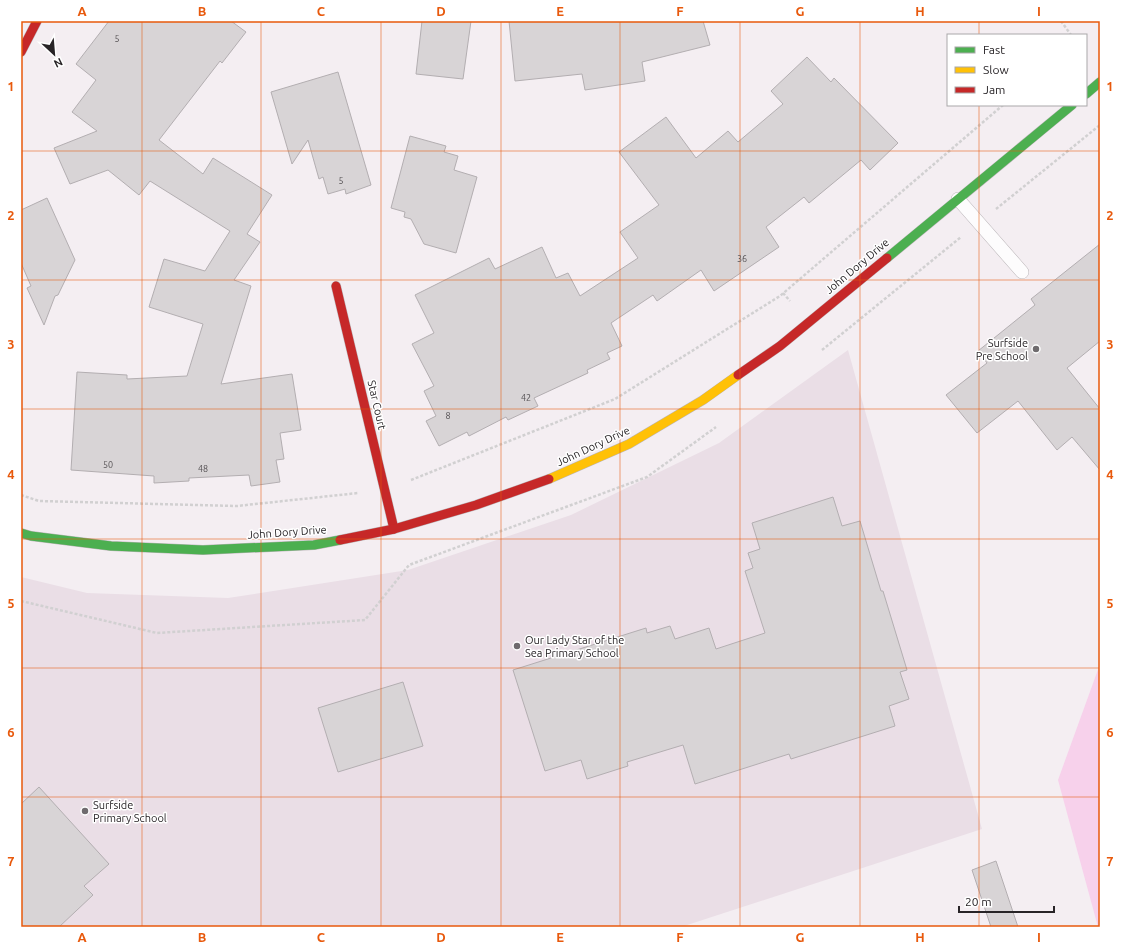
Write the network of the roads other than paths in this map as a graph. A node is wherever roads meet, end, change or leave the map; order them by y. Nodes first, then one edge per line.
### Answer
1 (37, 21) edge
2 (21, 52) edge
3 (1100, 82) edge
4 (1087, 93) edge
5 (1071, 106) edge
6 (958, 199) junction
7 (1022, 272) dead end
8 (336, 286) dead end
9 (394, 529) junction
10 (21, 533) edge

1 - 2 street
3 - 4 street
5 - 6 street, John Dory Drive
6 - 7 lane
6 - 9 street, John Dory Drive
8 - 9 street, Star Court
9 - 10 street, John Dory Drive

